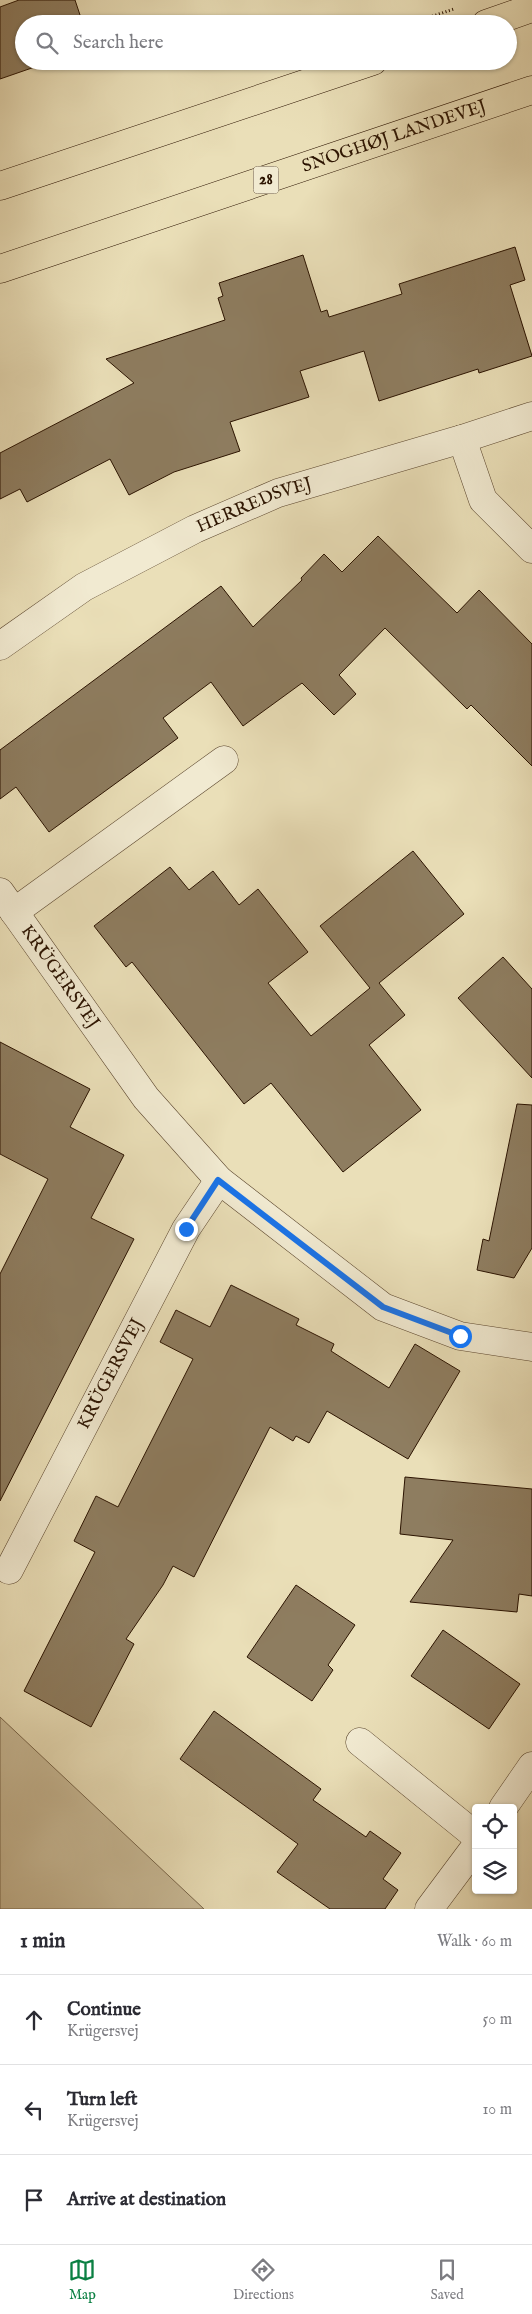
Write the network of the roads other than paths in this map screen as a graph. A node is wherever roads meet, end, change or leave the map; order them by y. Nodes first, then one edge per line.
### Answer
1 (532, 8) edge
2 (512, 15) edge
3 (346, 70) edge
4 (532, 90) edge
5 (0, 186) edge
6 (0, 269) edge
7 (532, 416) edge
8 (462, 439) junction
9 (532, 549) edge
10 (0, 646) edge
11 (224, 760) dead end
12 (7, 902) edge
13 (218, 1180) junction
14 (532, 1347) edge
15 (10, 1570) dead end
16 (360, 1742) dead end
17 (532, 1766) edge
18 (506, 1804) edge
19 (472, 1833) edge
20 (474, 1849) edge
21 (429, 1909) edge

1 - 2 main road
3 - 5 main road
4 - 6 main road, SNOGHØJ LANDEVEJ / 28
7 - 8 street, HERREDSVEJ
8 - 9 street
8 - 10 street, HERREDSVEJ
11 - 12 street, KRÜGERSVEJ
12 - 13 street, KRÜGERSVEJ
13 - 14 street, KRÜGERSVEJ
13 - 15 street, KRÜGERSVEJ
16 - 19 street
17 - 18 street
20 - 21 street

